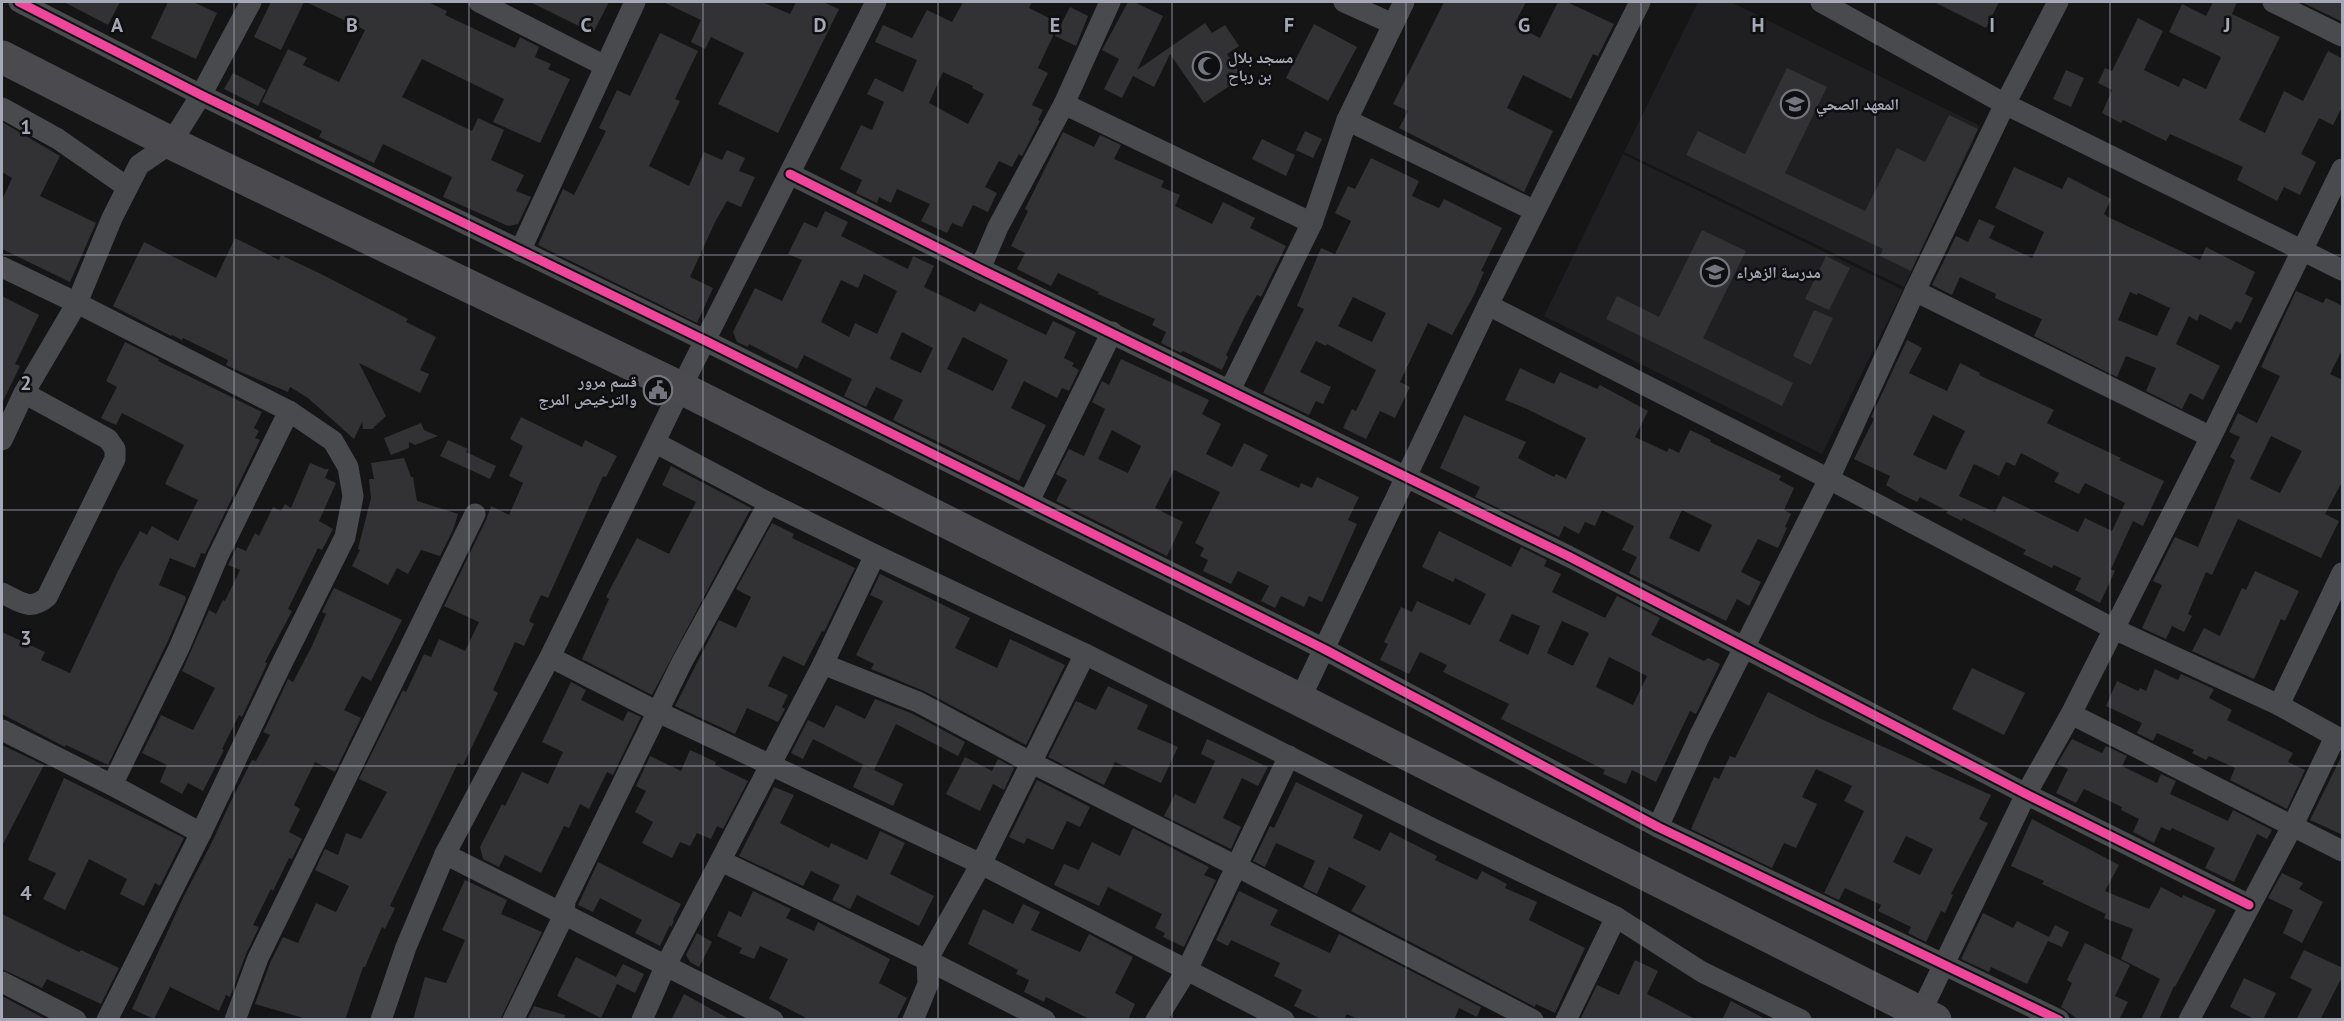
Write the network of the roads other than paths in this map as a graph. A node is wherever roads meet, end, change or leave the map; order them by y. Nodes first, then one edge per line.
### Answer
1 (18, 2) edge
2 (251, 2) edge
3 (478, 2) edge
4 (635, 2) edge
5 (876, 2) edge
6 (1110, 2) edge
7 (1344, 2) edge
8 (1404, 2) edge
9 (1640, 2) edge
10 (2058, 2) edge
11 (2273, 2) edge
12 (1835, 4) edge
13 (1392, 24) junction
14 (2343, 36) edge
15 (2, 57) edge
16 (605, 66) junction
17 (201, 95) junction
18 (1064, 104) junction
19 (2005, 104) junction
20 (2, 108) edge
21 (1347, 120) junction
22 (171, 143) junction
23 (2343, 169) edge
24 (790, 174) junction
25 (127, 187) junction
26 (1535, 211) junction
27 (1311, 223) junction
28 (2302, 250) junction
29 (520, 251) junction
30 (2, 267) edge
31 (980, 269) junction
32 (2343, 270) edge
33 (1915, 291) junction
34 (77, 303) junction
35 (1488, 305) junction
36 (1112, 332) junction
37 (706, 341) junction
38 (681, 388) junction
39 (1230, 390) junction
40 (24, 393) junction
41 (289, 411) junction
42 (2211, 437) junction
43 (2, 440) edge
44 (656, 443) junction
45 (1407, 475) junction
46 (1829, 478) junction
47 (1029, 501) junction
48 (769, 503) junction
49 (475, 514) dead end
50 (875, 555) junction
51 (2343, 573) edge
52 (2, 593) edge
53 (2114, 629) junction
54 (1745, 646) junction
55 (1324, 649) junction
56 (1084, 654) junction
57 (550, 657) junction
58 (823, 664) junction
59 (1300, 699) junction
60 (2279, 705) junction
61 (658, 712) junction
62 (2071, 714) junction
63 (2, 730) edge
64 (2339, 739) edge
65 (1289, 756) junction
66 (1030, 762) junction
67 (771, 766) junction
68 (112, 785) junction
69 (2026, 794) junction
70 (2293, 825) junction
71 (1658, 827) junction
72 (201, 833) junction
73 (2343, 851) edge
74 (445, 854) junction
75 (721, 861) junction
76 (981, 864) junction
77 (1236, 866) junction
78 (2249, 905) junction
79 (564, 915) junction
80 (1616, 917) junction
81 (927, 960) junction
82 (1944, 963) junction
83 (666, 967) junction
84 (1187, 970) junction
85 (2, 981) edge
86 (1924, 1017) edge
87 (76, 1020) edge
88 (107, 1020) edge
89 (235, 1020) edge
90 (381, 1020) edge
91 (513, 1020) edge
92 (642, 1020) edge
93 (773, 1020) edge
94 (913, 1020) edge
95 (1045, 1020) edge
96 (1156, 1020) edge
97 (1284, 1020) edge
98 (1533, 1020) edge
99 (1566, 1020) edge
100 (1801, 1020) edge
101 (2060, 1020) edge
102 (2189, 1020) edge

1 - 17 street
2 - 17 street
3 - 16 street
4 - 16 street
5 - 24 street
6 - 18 street
7 - 13 street
8 - 13 street
9 - 26 street
10 - 19 street
11 - 14 street
12 - 19 street
13 - 21 street
15 - 22 main road
16 - 29 street
17 - 22 street
17 - 29 street
18 - 27 street
18 - 31 street
19 - 28 street
19 - 33 street
20 - 25 street
21 - 26 street
21 - 27 street
22 - 25 street
22 - 38 main road
23 - 28 street
24 - 31 street
24 - 37 street
25 - 34 street
26 - 35 street
27 - 39 street
28 - 32 street
28 - 42 street
29 - 37 street
30 - 34 street
31 - 36 street
33 - 42 street
33 - 46 street
34 - 40 street
34 - 41 street
35 - 45 street
35 - 46 street
36 - 39 street
36 - 47 street
37 - 38 street
37 - 47 street
38 - 44 street
38 - 59 main road
39 - 45 street
40 - 43 street
40 - 52 street
41 - 68 street
41 - 72 street
42 - 53 street
44 - 48 street
44 - 57 street
45 - 54 street
45 - 55 street
46 - 53 street
46 - 54 street
47 - 55 street
48 - 50 street
48 - 61 street
49 - 89 street
50 - 56 street
50 - 58 street
51 - 60 street
53 - 60 street
53 - 62 street
54 - 69 street
54 - 71 street
55 - 59 street
55 - 71 street
56 - 65 street
56 - 66 street
57 - 61 street
57 - 74 street
58 - 66 street
58 - 67 street
59 - 86 main road
60 - 64 street
61 - 67 street
61 - 79 street
62 - 69 street
62 - 70 street
63 - 68 street
64 - 70 street
65 - 77 street
65 - 80 street
66 - 76 street
66 - 77 street
67 - 75 street
67 - 76 street
68 - 72 street
69 - 78 street
69 - 82 street
70 - 73 street
70 - 78 street
71 - 82 street
72 - 88 street
74 - 79 street
74 - 90 street
75 - 81 street
75 - 83 street
76 - 81 street
76 - 84 street
77 - 84 street
77 - 98 street
78 - 102 street
79 - 83 street
79 - 91 street
80 - 99 street
80 - 100 street
81 - 94 street
81 - 95 street
82 - 86 street
82 - 101 street
83 - 92 street
83 - 93 street
84 - 96 street
84 - 97 street
85 - 87 street

